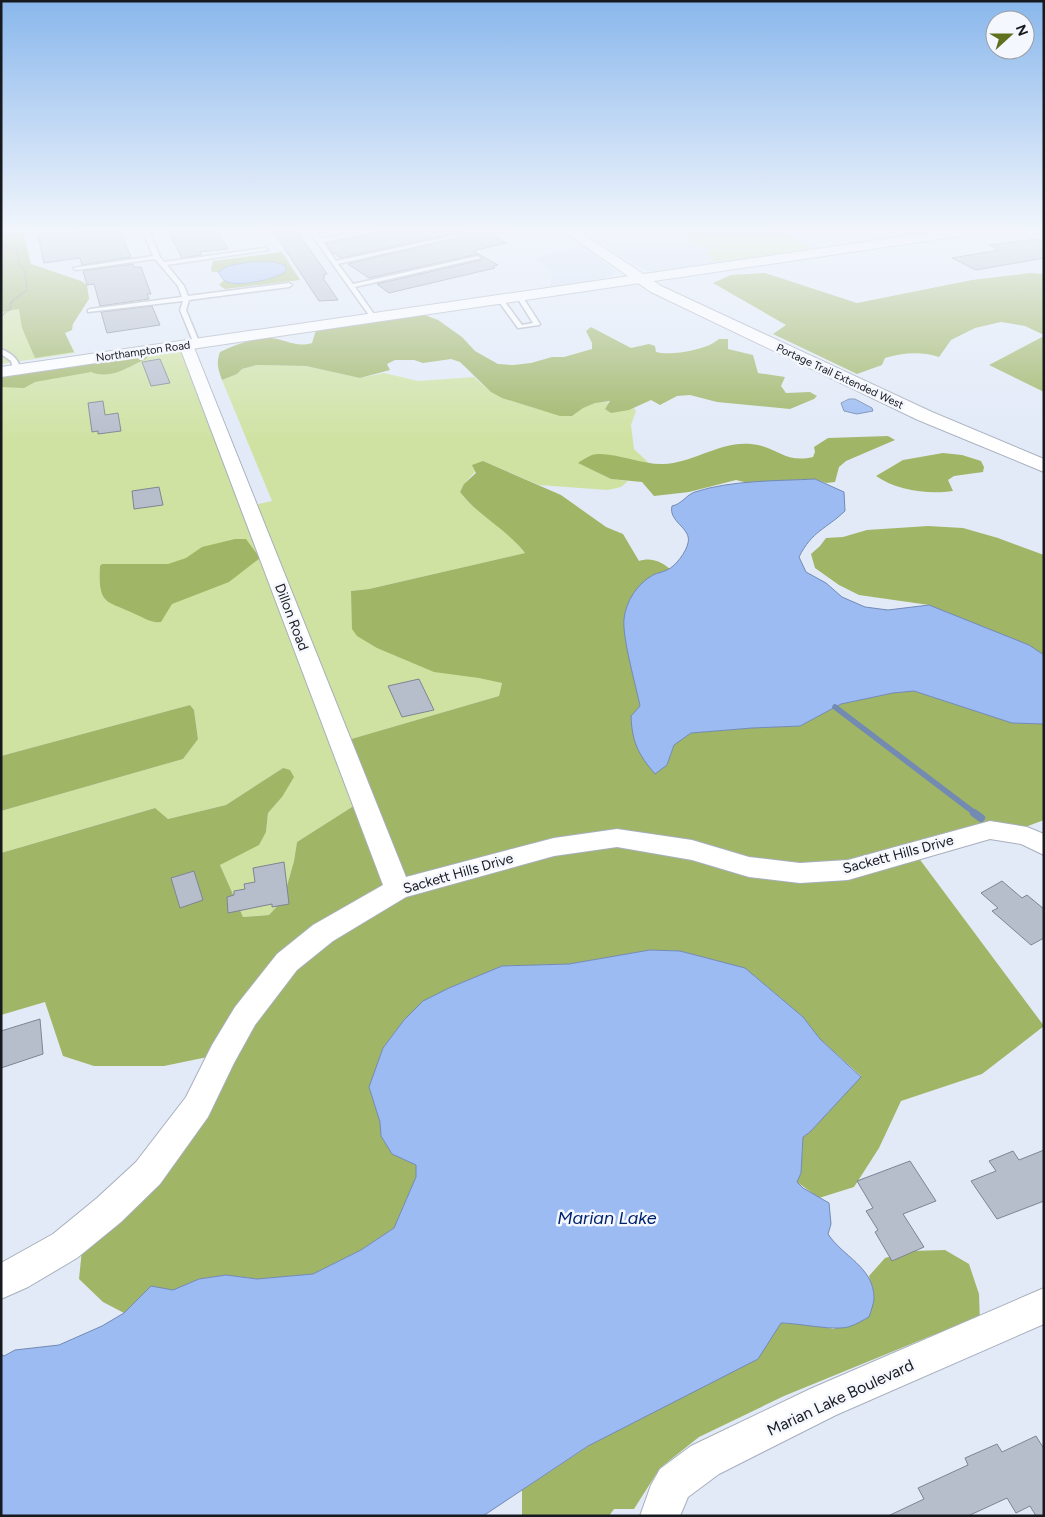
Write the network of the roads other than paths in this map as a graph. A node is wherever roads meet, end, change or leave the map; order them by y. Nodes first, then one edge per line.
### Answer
1 (170, 302) edge
2 (185, 302) edge
3 (362, 302) edge
4 (480, 302) edge
5 (502, 302) edge
6 (524, 302) edge
7 (682, 302) edge
8 (90, 311) dead end
9 (373, 317) junction
10 (192, 344) junction
11 (1, 351) edge
12 (9, 371) edge
13 (1044, 466) edge
14 (1044, 846) edge
15 (398, 889) junction
16 (1, 1281) edge
17 (1044, 1306) edge
18 (660, 1516) edge

1 - 8 lane
2 - 10 lane
3 - 9 lane
4 - 9 street, Northampton Road
5 - 6 lane
7 - 13 street, Portage Trail Extended West
9 - 10 street, Northampton Road
10 - 12 street, Northampton Road
10 - 15 street, Dillon Road
11 - 12 lane
14 - 15 street, Sackett Hills Drive
15 - 16 street, Sackett Hills Drive
17 - 18 street, Marian Lake Boulevard

